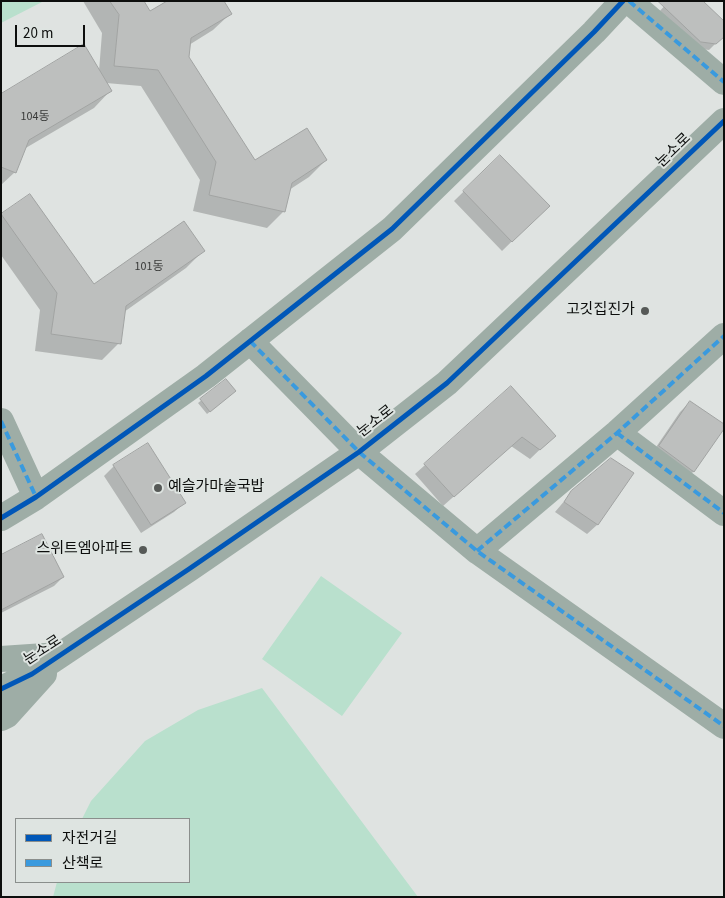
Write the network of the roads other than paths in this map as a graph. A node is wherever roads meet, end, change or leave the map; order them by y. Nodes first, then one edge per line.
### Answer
1 (623, 1) edge
2 (629, 1) edge
3 (724, 82) edge
4 (724, 121) edge
5 (724, 336) edge
6 (250, 341) junction
7 (1, 421) edge
8 (617, 433) junction
9 (359, 452) junction
10 (36, 497) junction
11 (724, 513) edge
12 (1, 518) edge
13 (477, 551) junction
14 (60, 655) junction
15 (1, 660) edge
16 (1, 689) edge
17 (1, 718) edge
18 (724, 726) edge

1 - 6 street
2 - 3 street
4 - 9 street, 눈소로
5 - 8 street
6 - 9 street
6 - 10 street
7 - 10 street
8 - 11 street
8 - 13 street
9 - 13 street
9 - 14 street, 눈소로
10 - 12 street
13 - 18 street
14 - 15 street
14 - 16 street, 눈소로
14 - 17 street

